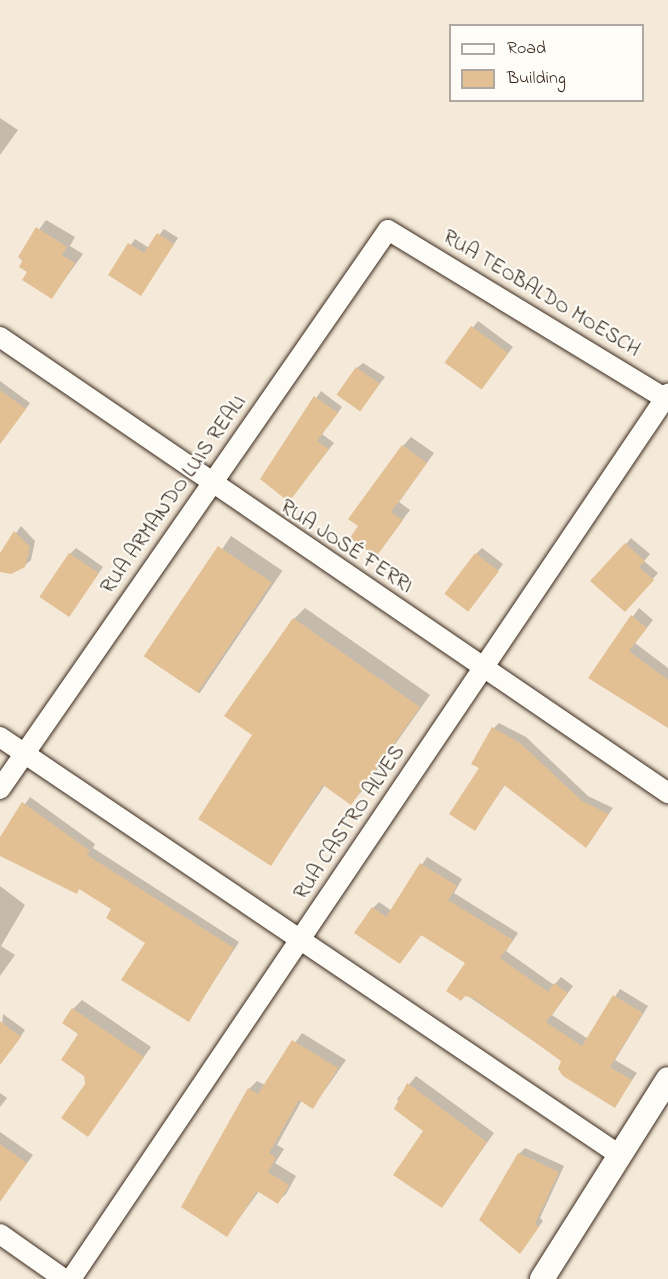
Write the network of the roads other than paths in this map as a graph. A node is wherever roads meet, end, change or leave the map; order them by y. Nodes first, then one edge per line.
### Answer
1 (388, 230) joint
2 (0, 337) edge
3 (667, 397) edge
4 (209, 485) junction
5 (484, 667) junction
6 (0, 737) edge
7 (24, 754) junction
8 (0, 789) edge
9 (668, 793) edge
10 (302, 936) junction
11 (668, 1078) edge
12 (618, 1154) junction
13 (0, 1234) edge
14 (64, 1279) edge
15 (71, 1279) edge
16 (542, 1279) edge

1 - 3 street, RUA TEOBALDO MOESCH
1 - 4 street, RUA ARMANDO LUIS REALI
2 - 4 street, RUA JOSÉ FERRI
3 - 5 street, RUA CASTRO ALVES
4 - 5 street, RUA JOSÉ FERRI
4 - 7 street, RUA ARMANDO LUIS REALI
5 - 9 street, RUA JOSÉ FERRI
5 - 10 street, RUA CASTRO ALVES
6 - 7 street
7 - 8 street, RUA ARMANDO LUIS REALI
7 - 10 street
10 - 12 street
10 - 15 street, RUA CASTRO ALVES
11 - 12 street
12 - 16 street
13 - 14 street

